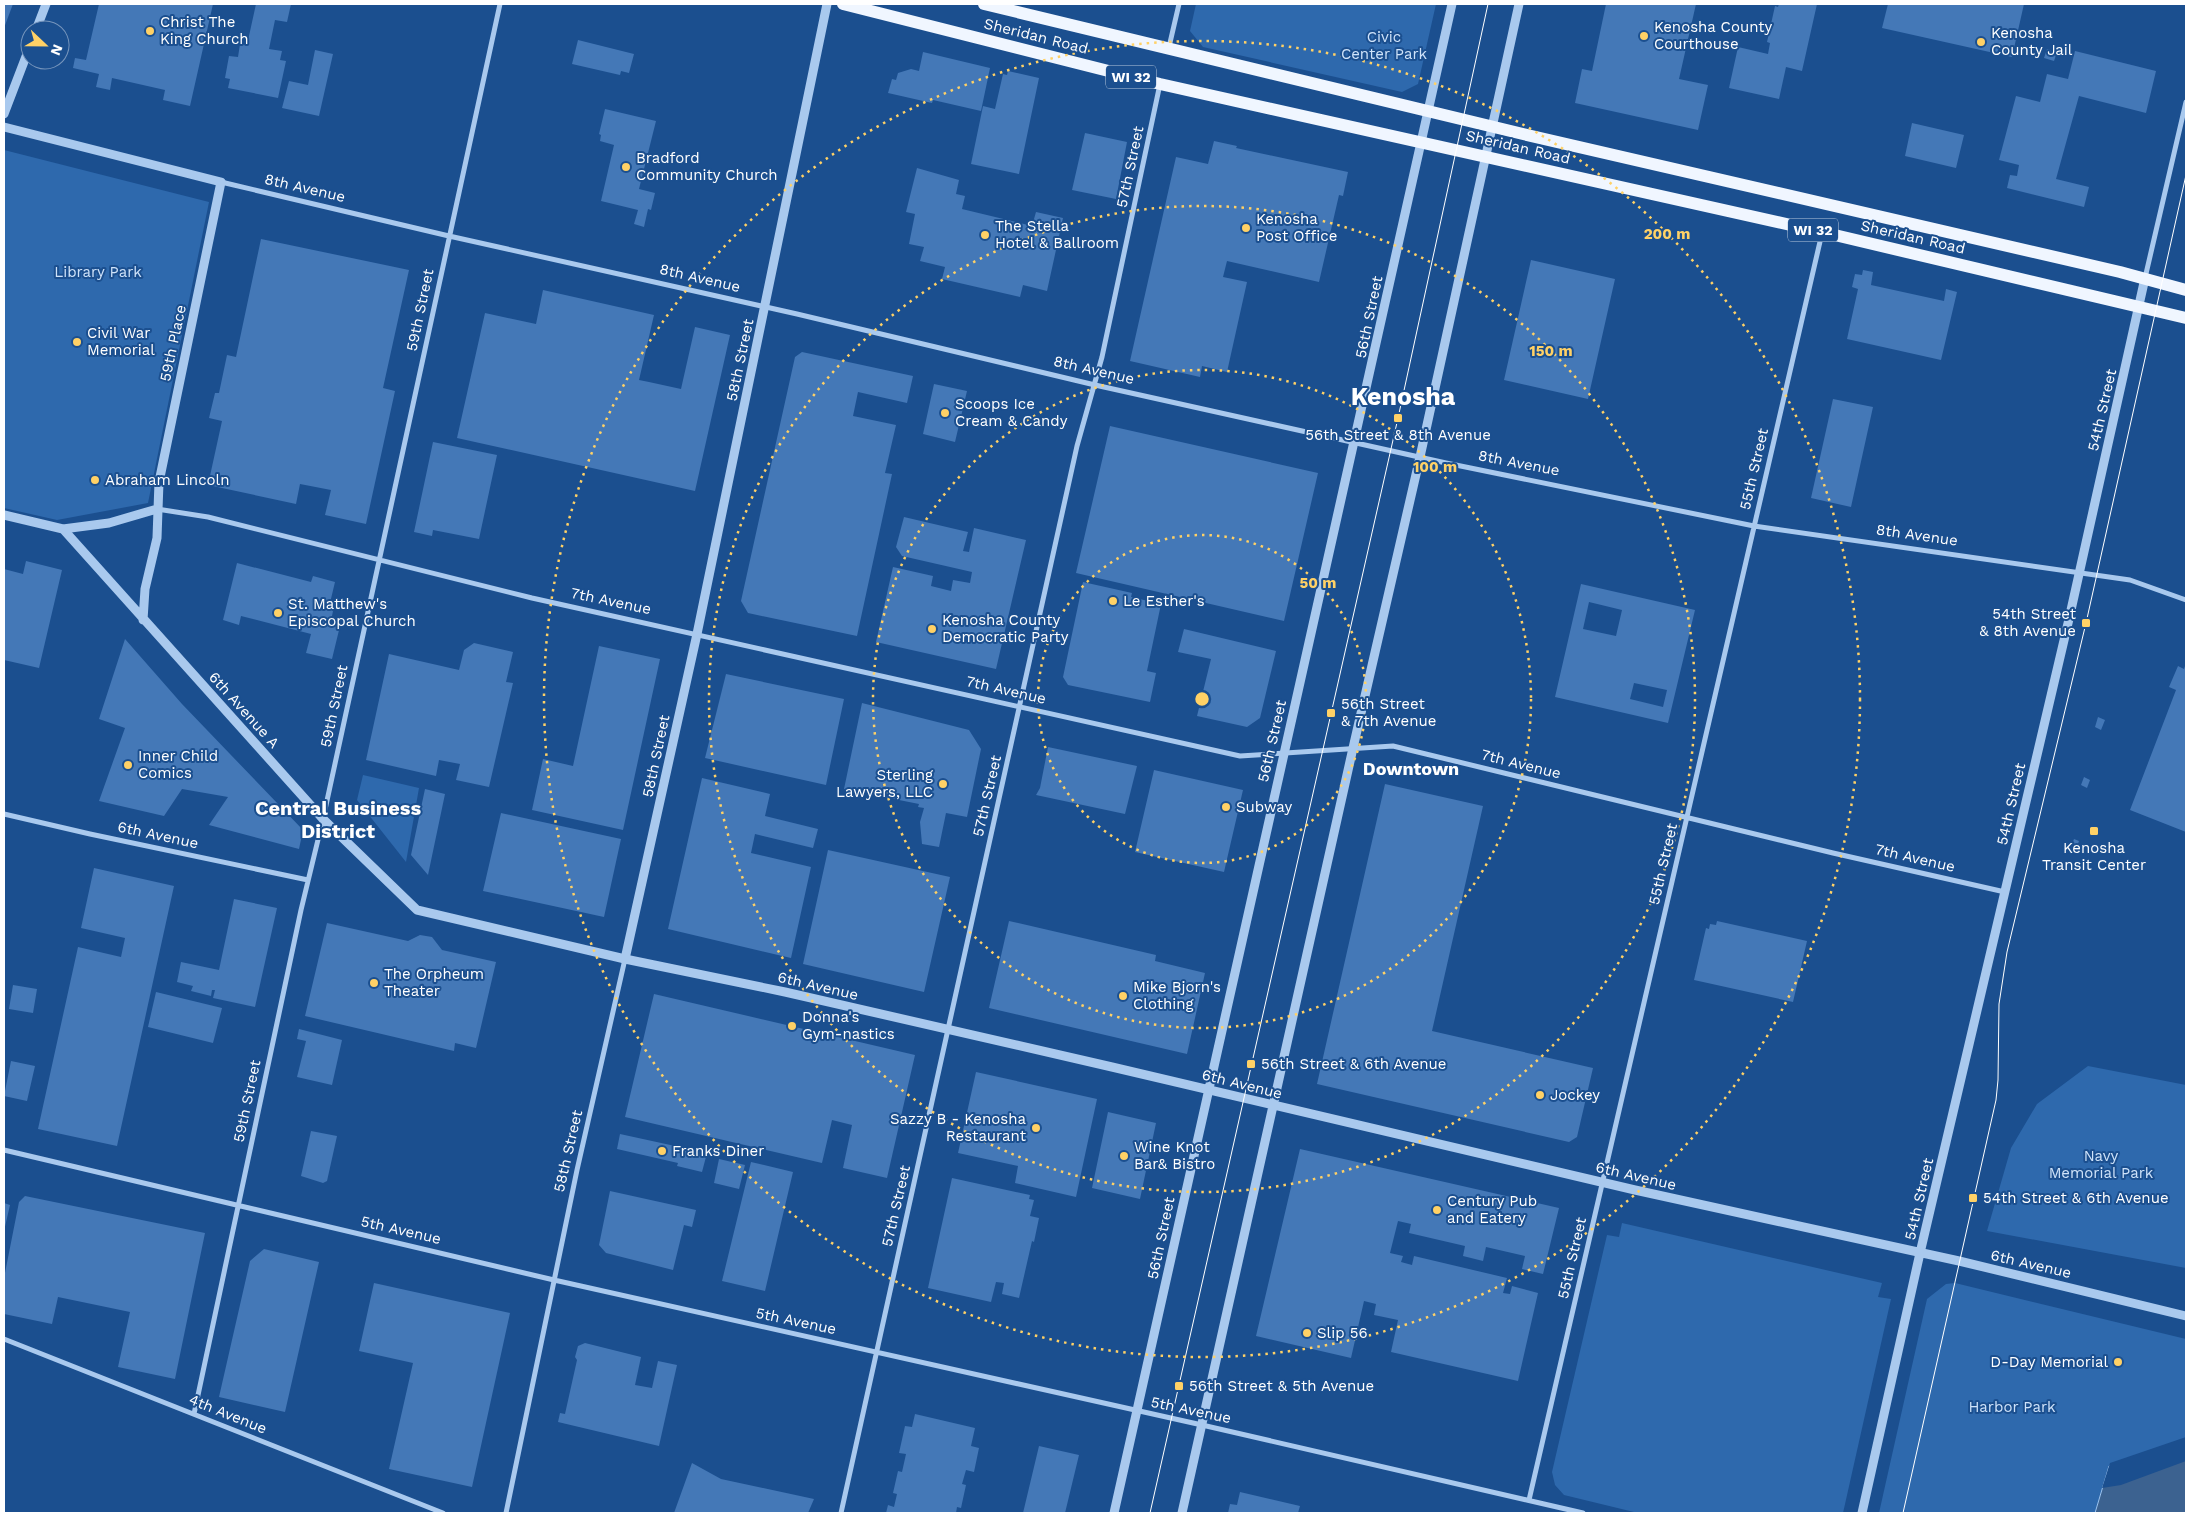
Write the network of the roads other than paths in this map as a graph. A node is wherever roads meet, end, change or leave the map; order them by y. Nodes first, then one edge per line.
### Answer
1 (46, 4) edge
2 (500, 4) edge
3 (827, 4) edge
4 (843, 4) edge
5 (984, 4) edge
6 (1179, 4) edge
7 (1452, 4) edge
8 (1519, 4) edge
9 (40, 20) edge
10 (1169, 48) junction
11 (21, 70) edge
12 (1160, 84) junction
13 (2186, 102) edge
14 (1428, 110) junction
15 (4, 114) edge
16 (1492, 125) junction
17 (4, 127) edge
18 (1421, 142) junction
19 (1485, 156) junction
20 (221, 182) junction
21 (1822, 232) junction
22 (449, 236) junction
23 (2145, 278) junction
24 (2186, 290) edge
25 (765, 306) junction
26 (2140, 307) junction
27 (2186, 318) edge
28 (1095, 384) junction
29 (1355, 443) junction
30 (1420, 457) junction
31 (157, 509) junction
32 (4, 515) edge
33 (1754, 526) junction
34 (63, 529) junction
35 (379, 559) junction
36 (2080, 574) junction
37 (2186, 600) edge
38 (143, 620) junction
39 (697, 634) junction
40 (1020, 708) junction
41 (1352, 748) junction
42 (1283, 753) junction
43 (4, 814) edge
44 (1687, 817) junction
45 (323, 819) junction
46 (308, 880) junction
47 (2005, 892) junction
48 (625, 959) junction
49 (949, 1030) junction
50 (1208, 1089) junction
51 (1272, 1106) junction
52 (4, 1150) edge
53 (1602, 1182) junction
54 (238, 1204) junction
55 (1920, 1253) junction
56 (554, 1280) junction
57 (2186, 1316) edge
58 (4, 1339) edge
59 (877, 1351) junction
60 (1137, 1411) junction
61 (194, 1414) junction
62 (1202, 1425) junction
63 (1529, 1500) junction
64 (443, 1513) edge
65 (506, 1513) edge
66 (841, 1513) edge
67 (1114, 1513) edge
68 (1182, 1513) edge
69 (1583, 1513) edge
70 (1862, 1513) edge

1 - 9 street
2 - 22 street, 59th Street
3 - 25 street, 58th Street
4 - 12 main road, Sheridan Road / WI 32
5 - 10 main road, Sheridan Road / WI 32
6 - 10 street
7 - 14 street, 56th Street
8 - 16 street
10 - 14 main road, Sheridan Road / WI 32
11 - 15 street
12 - 18 main road, Sheridan Road / WI 32
12 - 28 street, 57th Street
13 - 23 street, 54th Street
14 - 16 main road, Sheridan Road / WI 32
14 - 18 street, 56th Street
16 - 19 street
16 - 23 main road, Sheridan Road / WI 32
17 - 20 street, 8th Avenue
18 - 19 main road, Sheridan Road / WI 32
18 - 29 street, 56th Street
19 - 21 main road, Sheridan Road / WI 32
19 - 30 street
20 - 22 street, 8th Avenue
20 - 31 street, 59th Place
21 - 26 main road, Sheridan Road / WI 32
21 - 33 street, 55th Street
22 - 25 street, 8th Avenue
22 - 35 street, 59th Street
23 - 24 main road, Sheridan Road / WI 32
23 - 26 street, 54th Street
25 - 28 street, 8th Avenue
25 - 39 street, 58th Street
26 - 27 main road, Sheridan Road / WI 32
26 - 36 street, 54th Street
28 - 29 street, 8th Avenue
28 - 40 street, 57th Street
29 - 30 street, 8th Avenue
29 - 42 street, 56th Street
30 - 33 street, 8th Avenue
30 - 41 street
31 - 34 street, 7th Avenue
31 - 35 street, 7th Avenue
31 - 38 street
32 - 34 street, 7th Avenue
33 - 36 street, 8th Avenue
33 - 44 street, 55th Street
34 - 38 street, 6th Avenue A
35 - 39 street, 7th Avenue
35 - 45 street, 59th Street
36 - 37 street, 8th Avenue
36 - 47 street, 54th Street
38 - 45 street, 6th Avenue A
39 - 40 street, 7th Avenue
39 - 48 street, 58th Street
40 - 42 street, 7th Avenue
40 - 49 street, 57th Street
41 - 42 street, 7th Avenue
41 - 44 street, 7th Avenue
41 - 51 street
42 - 50 street, 56th Street
43 - 46 street, 6th Avenue
44 - 47 street, 7th Avenue
44 - 53 street, 55th Street
45 - 46 street, 59th Street
45 - 48 street, 6th Avenue
46 - 54 street, 59th Street
47 - 55 street, 54th Street
48 - 49 street, 6th Avenue
48 - 56 street, 58th Street
49 - 50 street, 6th Avenue
49 - 59 street, 57th Street
50 - 51 street, 6th Avenue
50 - 60 street, 56th Street
51 - 53 street, 6th Avenue
51 - 62 street
52 - 54 street, 5th Avenue
53 - 55 street, 6th Avenue
53 - 63 street, 55th Street
54 - 56 street, 5th Avenue
54 - 61 street, 59th Street
55 - 57 street, 6th Avenue
55 - 70 street, 54th Street
56 - 59 street, 5th Avenue
56 - 65 street, 58th Street
58 - 61 street, 4th Avenue
59 - 60 street, 5th Avenue
59 - 66 street, 57th Street
60 - 62 street, 5th Avenue
60 - 67 street, 56th Street
61 - 64 street, 4th Avenue
62 - 63 street, 5th Avenue
62 - 68 street
63 - 69 street, 5th Avenue

